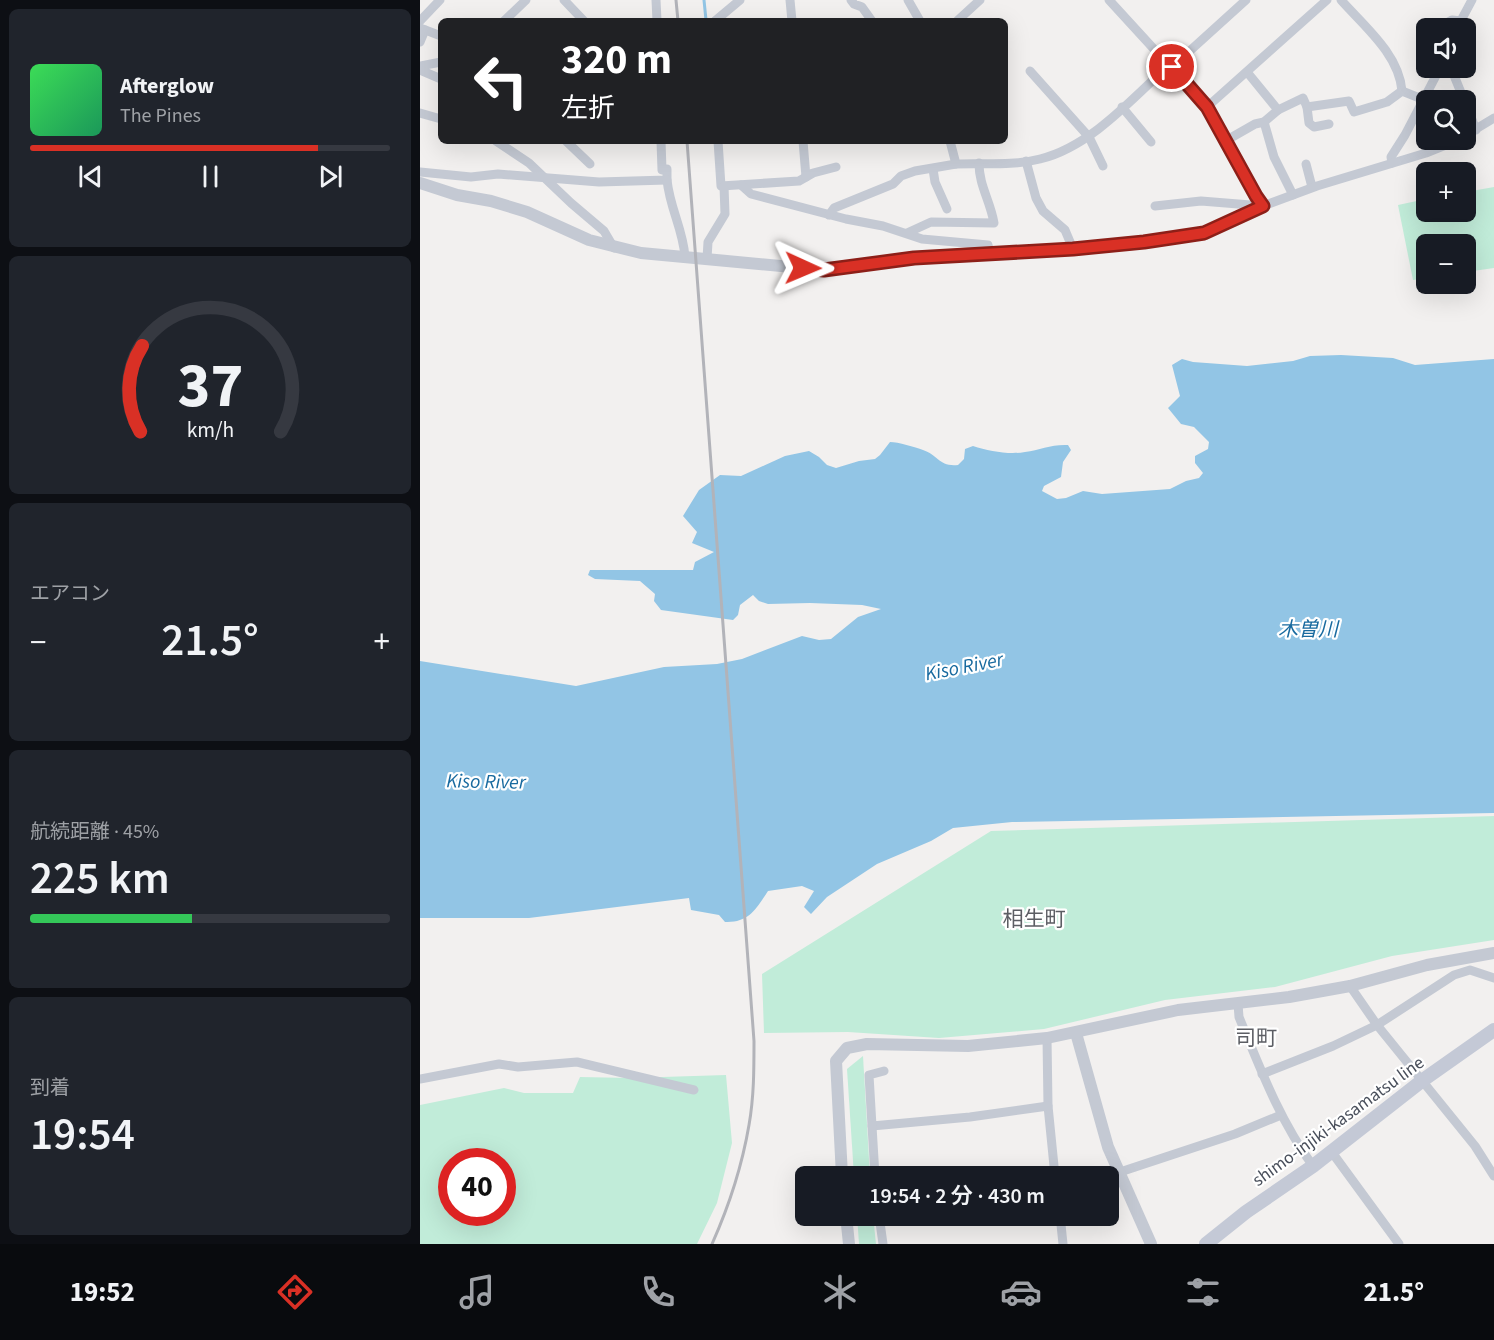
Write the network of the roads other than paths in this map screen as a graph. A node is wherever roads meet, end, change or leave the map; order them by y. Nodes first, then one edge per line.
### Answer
1 (440, 0) edge
2 (526, 0) edge
3 (564, 0) edge
4 (656, 0) edge
5 (740, 0) edge
6 (790, 0) edge
7 (851, 0) edge
8 (908, 0) edge
9 (980, 0) edge
10 (1109, 0) edge
11 (1246, 0) edge
12 (1327, 0) edge
13 (1341, 0) edge
14 (1472, 0) edge
15 (507, 18) edge
16 (581, 18) edge
17 (657, 18) edge
18 (719, 18) edge
19 (792, 18) edge
20 (870, 18) edge
21 (918, 18) edge
22 (960, 18) edge
23 (1463, 18) edge
24 (422, 26) edge
25 (438, 34) edge
26 (420, 42) edge
27 (438, 63) edge
28 (1171, 66) junction
29 (420, 68) edge
30 (1030, 71) dead end
31 (1247, 72) junction
32 (438, 77) edge
33 (1402, 91) junction
34 (1416, 97) edge
35 (1122, 107) junction
36 (1207, 107) junction
37 (1307, 107) junction
38 (1278, 110) junction
39 (1416, 112) edge
40 (420, 113) edge
41 (438, 118) edge
42 (1494, 118) edge
43 (1264, 122) junction
44 (1329, 124) dead end
45 (1476, 130) edge
46 (1089, 137) junction
47 (1227, 140) junction
48 (1151, 142) dead end
49 (500, 144) edge
50 (569, 144) edge
51 (661, 144) edge
52 (718, 144) edge
53 (803, 144) edge
54 (951, 144) edge
55 (1433, 150) edge
56 (1026, 161) junction
57 (979, 163) junction
58 (1392, 163) junction
59 (590, 164) dead end
60 (956, 164) junction
61 (1306, 164) dead end
62 (1103, 166) dead end
63 (836, 167) dead end
64 (933, 169) junction
65 (420, 172) edge
66 (806, 177) junction
67 (545, 178) junction
68 (668, 180) junction
69 (420, 183) edge
70 (741, 185) junction
71 (724, 186) junction
72 (1312, 187) junction
73 (1293, 195) junction
74 (1155, 206) dead end
75 (1263, 206) junction
76 (947, 209) dead end
77 (829, 215) junction
78 (907, 233) junction
79 (614, 248) junction
80 (1073, 249) junction
81 (990, 253) junction
82 (685, 257) junction
83 (707, 259) junction
84 (1494, 952) edge
85 (1494, 978) edge
86 (1350, 986) junction
87 (1238, 1004) junction
88 (1377, 1025) junction
89 (1494, 1030) edge
90 (1076, 1033) junction
91 (1047, 1038) junction
92 (884, 1071) dead end
93 (1262, 1074) junction
94 (420, 1079) edge
95 (1423, 1080) junction
96 (694, 1090) dead end
97 (1048, 1106) junction
98 (1281, 1115) junction
99 (872, 1126) junction
100 (1331, 1151) junction
101 (841, 1166) edge
102 (874, 1166) edge
103 (1054, 1166) edge
104 (1112, 1166) edge
105 (1313, 1166) junction
106 (1119, 1172) edge
107 (1494, 1176) edge
108 (1119, 1185) edge
109 (847, 1226) edge
110 (881, 1226) edge
111 (1061, 1226) edge
112 (849, 1244) edge
113 (883, 1244) edge
114 (1063, 1244) edge
115 (1151, 1244) edge
116 (1206, 1244) edge
117 (1400, 1244) edge

1 - 24 street
2 - 15 street
3 - 16 street
4 - 17 street
5 - 18 street
6 - 19 street
7 - 20 street
8 - 21 street
9 - 22 street
10 - 28 street
11 - 28 street
12 - 31 street
13 - 33 street
14 - 23 street
24 - 25 street
24 - 26 street
27 - 29 street
28 - 35 street
28 - 36 street
29 - 32 street
30 - 46 street
31 - 36 street
31 - 38 street
33 - 34 street
33 - 37 street
35 - 46 street
35 - 48 street
36 - 47 street
37 - 38 street
37 - 44 street
38 - 43 street
39 - 58 street
40 - 41 street
42 - 45 street
43 - 47 street
43 - 73 street
46 - 56 street
46 - 62 street
47 - 75 street
49 - 67 street
50 - 59 street
51 - 68 street
52 - 71 street
53 - 66 street
54 - 60 street
55 - 58 street
56 - 57 street
56 - 80 street
57 - 60 street
57 - 78 street
58 - 72 street
60 - 64 street
61 - 72 street
63 - 66 street
64 - 76 street
64 - 77 street
65 - 67 street
66 - 70 street
67 - 68 street
67 - 79 street
68 - 82 street
69 - 79 street
70 - 71 street
70 - 77 street
71 - 83 street
72 - 73 street
73 - 75 street
74 - 75 street
75 - 80 street
77 - 78 street
78 - 81 street
79 - 82 street
80 - 81 street
81 - 83 street
82 - 83 street
84 - 86 street
85 - 88 street
86 - 87 street
86 - 88 street
87 - 90 street
87 - 93 street
88 - 93 street
88 - 95 street
89 - 95 main road, shimo-injiki-kasamatsu line
90 - 91 street
90 - 104 street
91 - 97 street
91 - 101 street
92 - 99 street
93 - 98 street
94 - 96 street
95 - 100 main road, shimo-injiki-kasamatsu line
95 - 107 street
97 - 99 street
97 - 103 street
98 - 105 street
98 - 106 street
99 - 102 street
100 - 105 main road, shimo-injiki-kasamatsu line
100 - 117 street
105 - 116 main road, shimo-injiki-kasamatsu line
108 - 115 street
109 - 112 street
110 - 113 street
111 - 114 street

